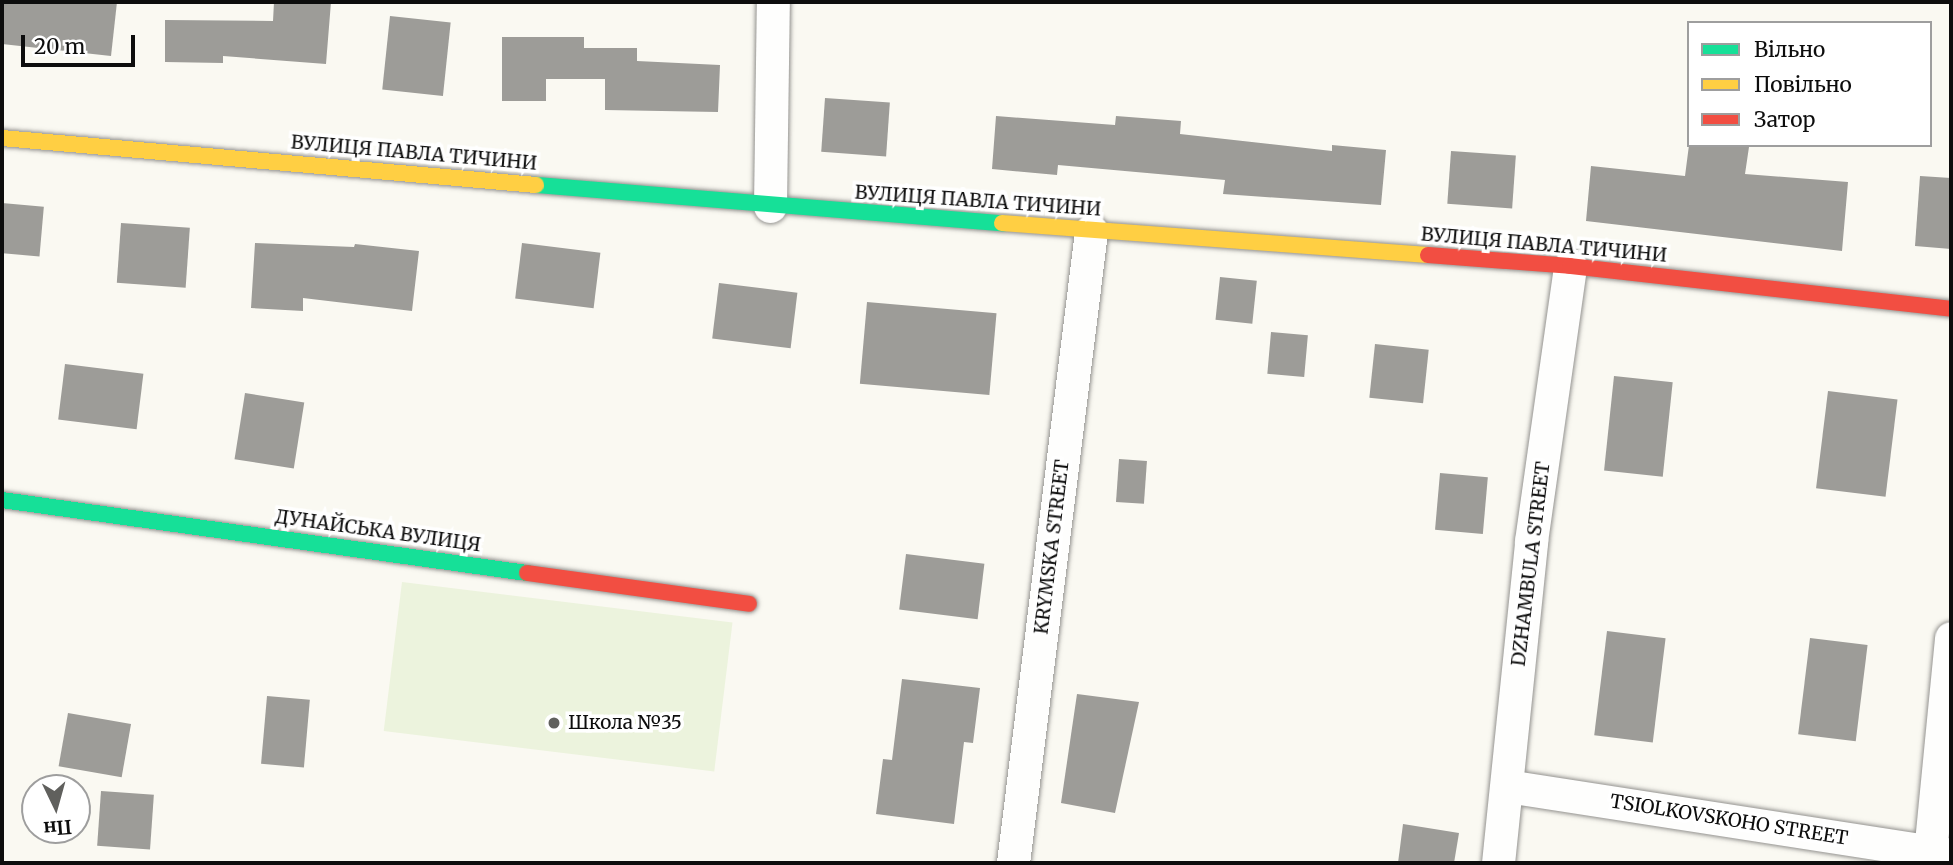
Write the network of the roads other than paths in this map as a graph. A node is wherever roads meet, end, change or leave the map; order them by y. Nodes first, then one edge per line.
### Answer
1 (773, 2) edge
2 (2, 138) edge
3 (770, 206) junction
4 (1091, 231) junction
5 (1570, 266) junction
6 (1951, 309) edge
7 (2, 500) edge
8 (748, 604) dead end
9 (1951, 638) edge
10 (1507, 786) junction
11 (1937, 857) edge
12 (1013, 863) edge
13 (1497, 863) edge

1 - 3 street
2 - 3 street, ВУЛИЦЯ ПАВЛА ТИЧИНИ
3 - 4 street, ВУЛИЦЯ ПАВЛА ТИЧИНИ
4 - 5 street, ВУЛИЦЯ ПАВЛА ТИЧИНИ
4 - 12 street, KRYMSKA STREET
5 - 6 street, ВУЛИЦЯ ПАВЛА ТИЧИНИ
5 - 10 street, DZHAMBULA STREET
7 - 8 street, ДУНАЙСЬКА ВУЛИЦЯ
9 - 11 street
10 - 11 street, TSIOLKOVSKOHO STREET
10 - 13 street, DZHAMBULA STREET

